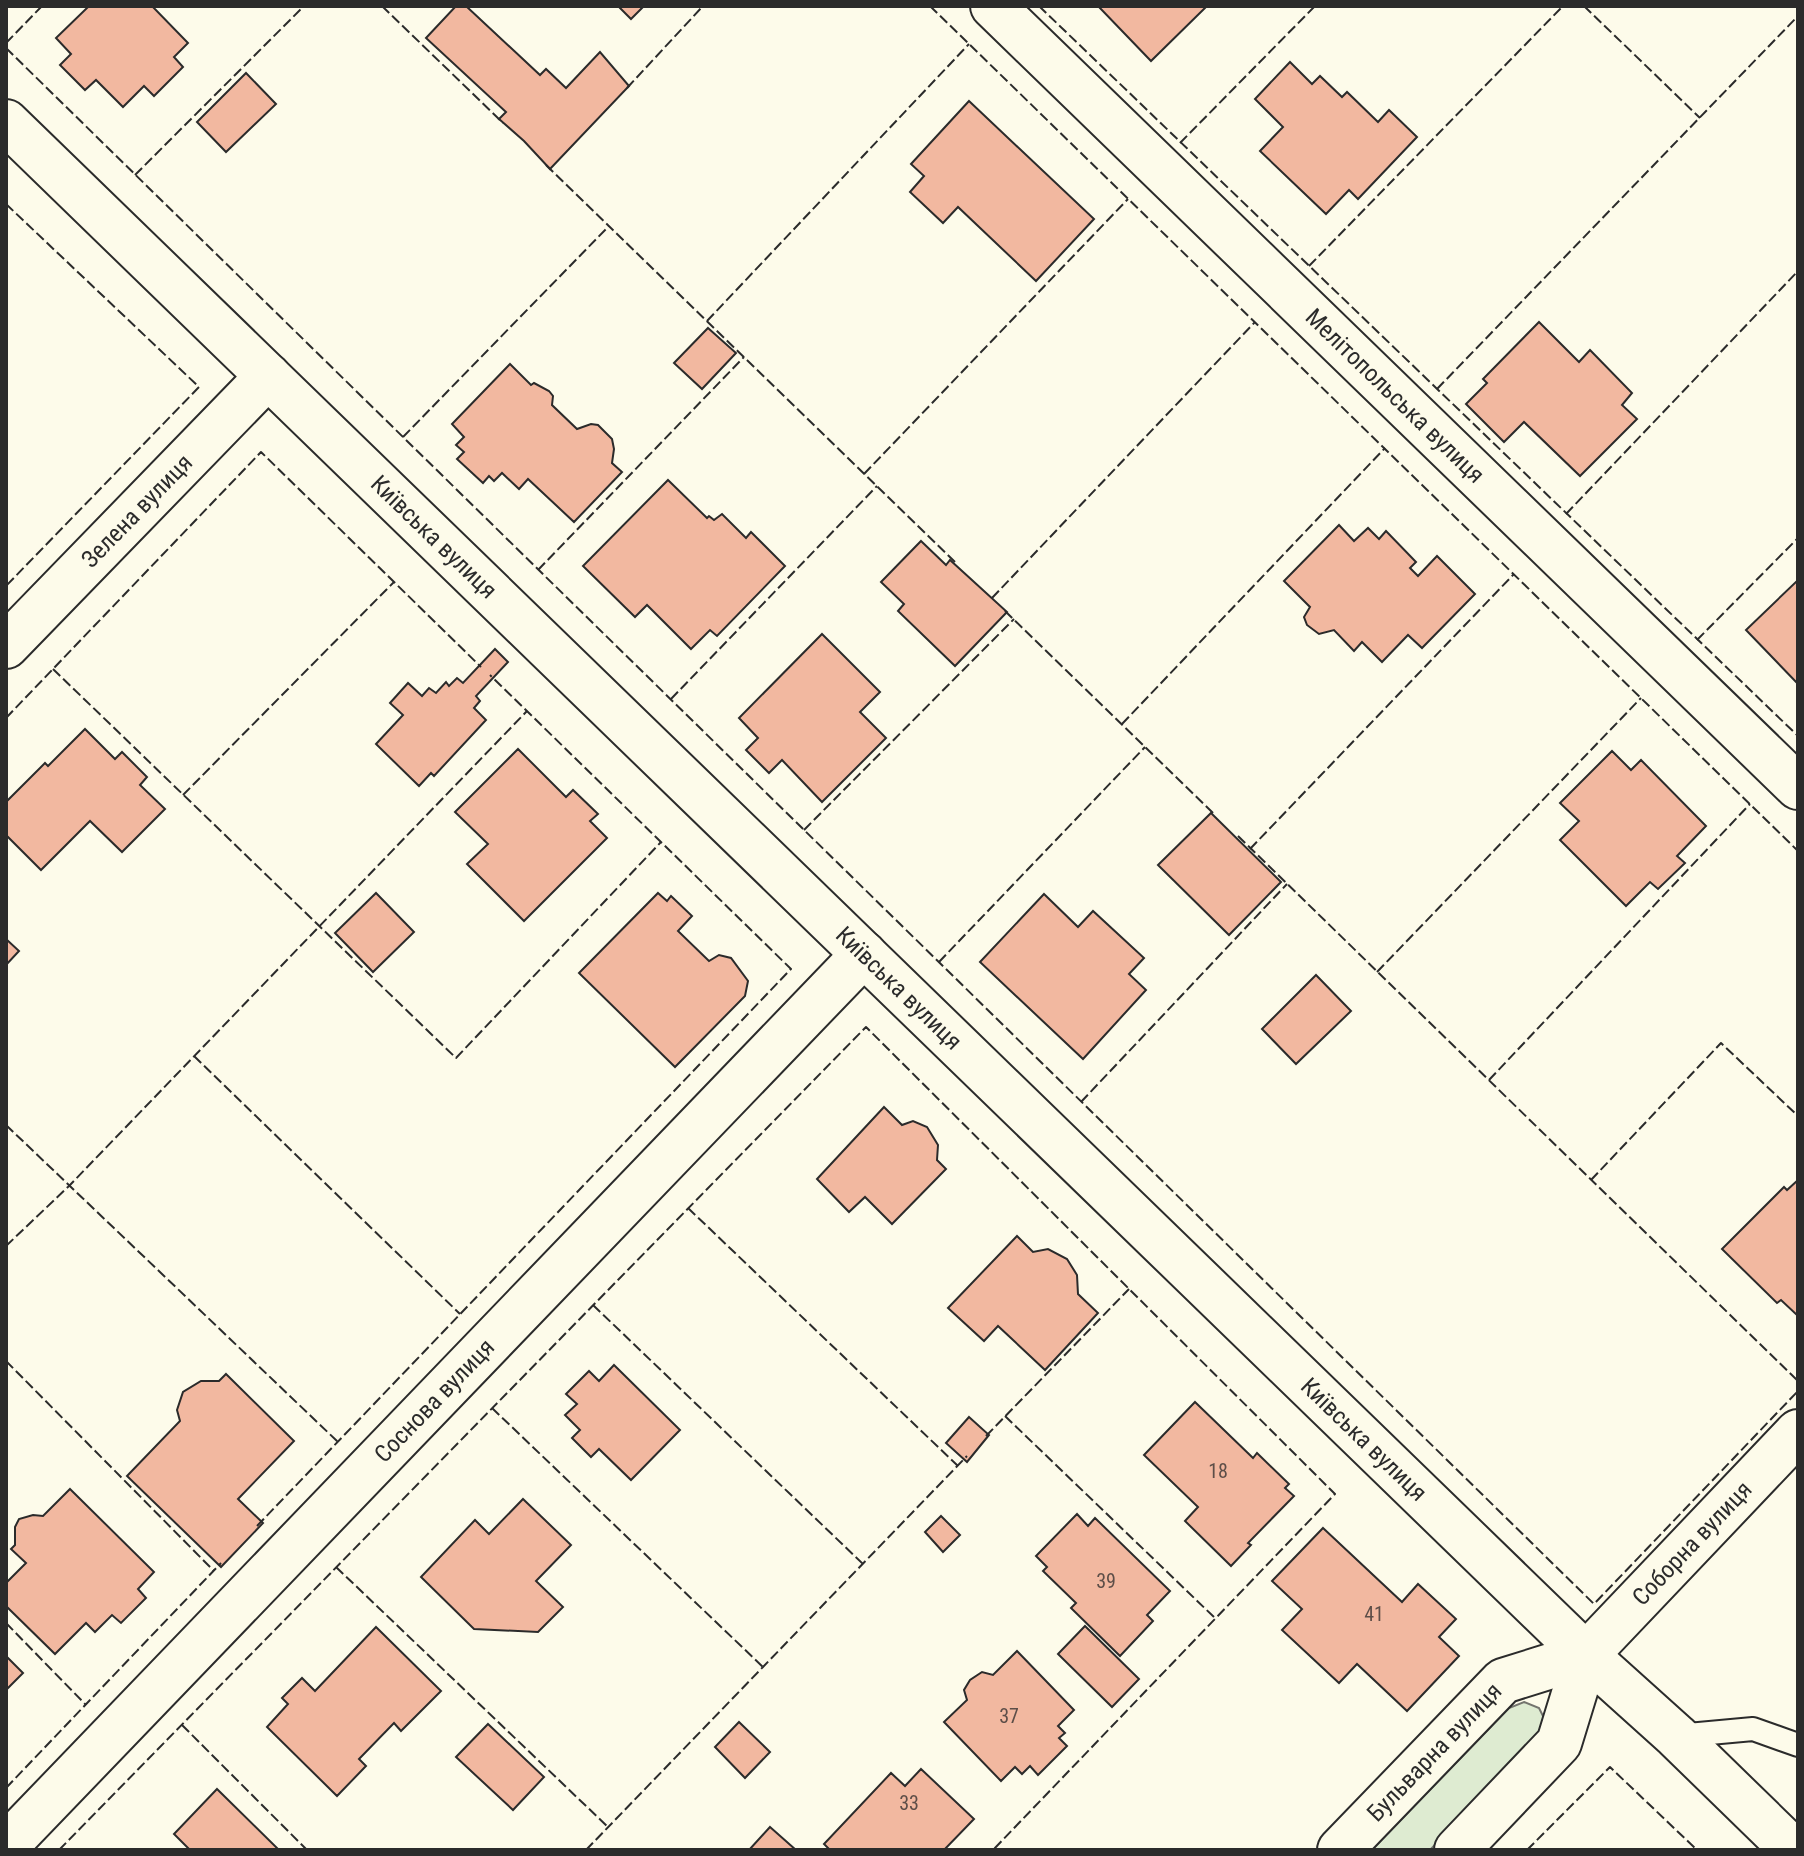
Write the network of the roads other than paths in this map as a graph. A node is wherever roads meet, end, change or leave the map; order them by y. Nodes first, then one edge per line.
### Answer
1 (993, 6) edge
2 (6, 122) edge
3 (268, 376) junction
4 (6, 646) edge
5 (1798, 787) edge
6 (864, 954) junction
7 (1798, 1432) edge
8 (1586, 1655) junction
9 (1676, 1736) junction
10 (1798, 1745) edge
11 (6, 1846) edge
12 (1340, 1850) edge
13 (1457, 1850) edge
14 (1793, 1850) edge

1 - 5 street, Мелітопольська вулиця
2 - 3 street, Київська вулиця
3 - 4 street, Зелена вулиця
3 - 6 street, Київська вулиця
6 - 8 street, Київська вулиця
6 - 11 street, Соснова вулиця
7 - 8 street, Соборна вулиця
8 - 9 street, Київська вулиця
8 - 12 street, Бульварна вулиця
8 - 13 street
9 - 10 lane
9 - 14 street, Київська вулиця

